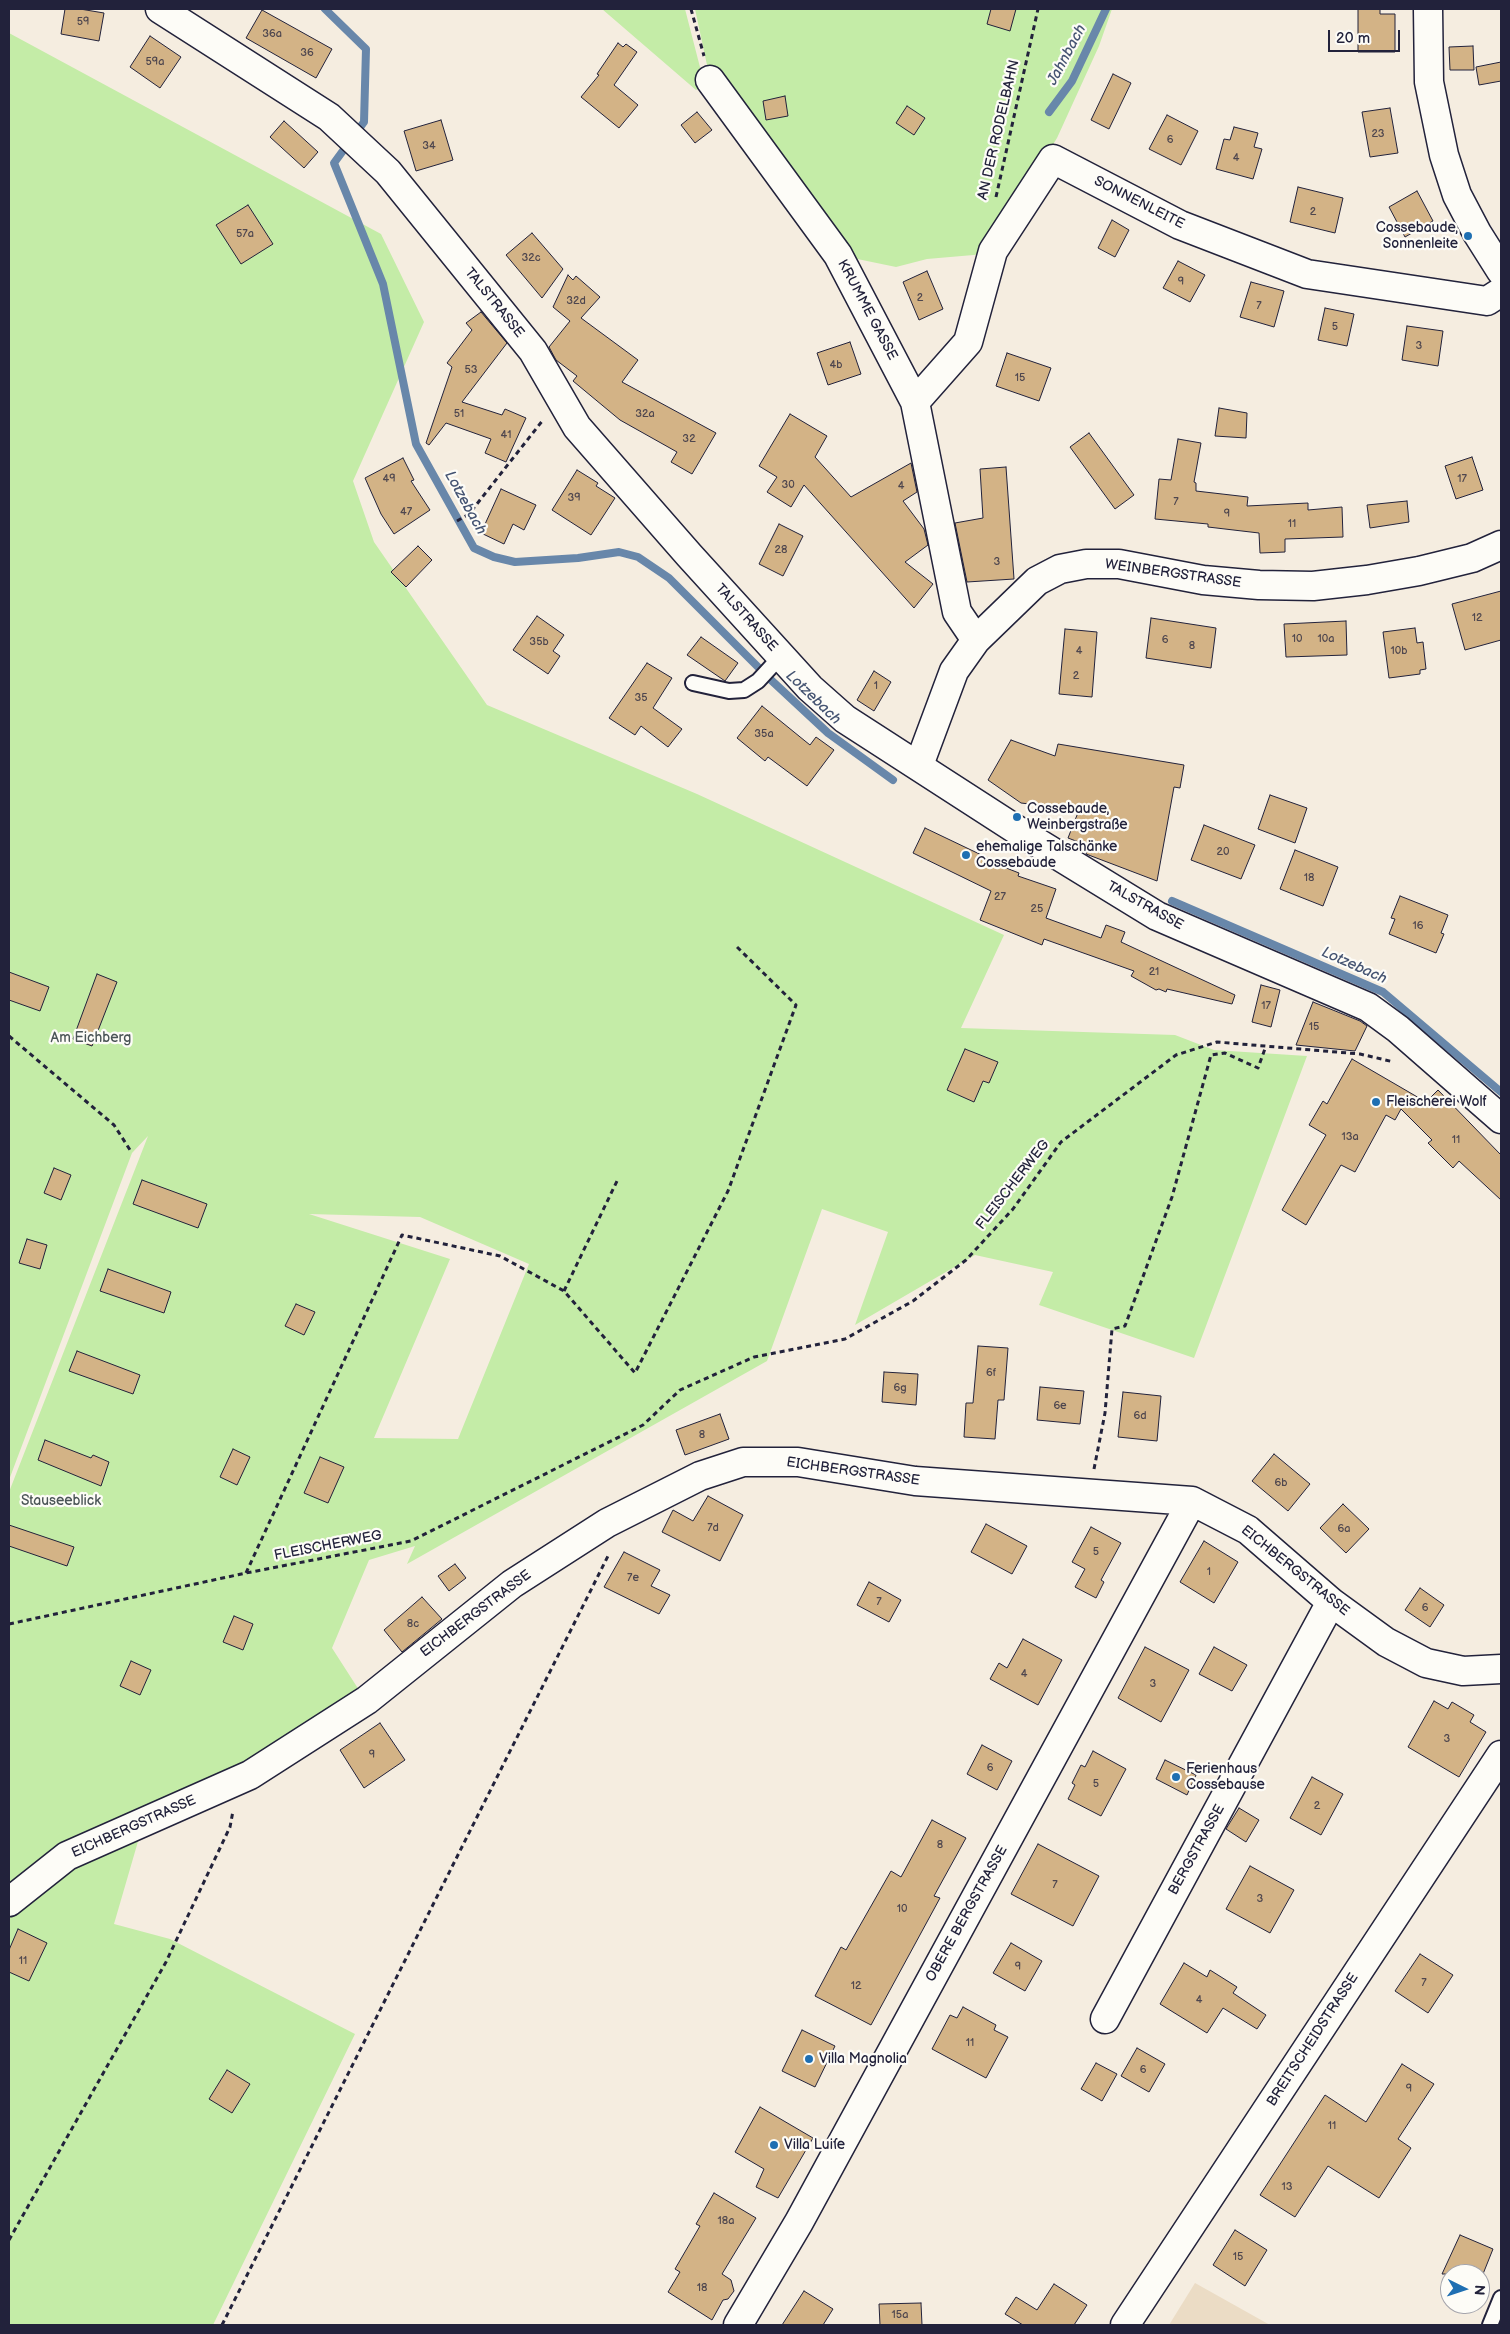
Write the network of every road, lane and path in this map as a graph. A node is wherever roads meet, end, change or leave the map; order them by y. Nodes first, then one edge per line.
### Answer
1 (160, 9) edge
2 (692, 9) edge
3 (1038, 9) edge
4 (1428, 9) edge
5 (710, 80) joint
6 (995, 199) dead end
7 (1501, 271) edge
8 (1501, 292) edge
9 (560, 398) junction
10 (915, 402) junction
11 (457, 521) dead end
12 (1501, 545) edge
13 (976, 640) junction
14 (778, 659) junction
15 (693, 683) dead end
16 (919, 765) junction
17 (737, 947) dead end
18 (9, 1036) edge
19 (1266, 1046) junction
20 (1397, 1062) dead end
21 (1501, 1119) edge
22 (132, 1153) dead end
23 (618, 1179) dead end
24 (564, 1291) junction
25 (1088, 1494) junction
26 (1192, 1501) junction
27 (618, 1517) junction
28 (246, 1573) junction
29 (1331, 1602) junction
30 (9, 1624) edge
31 (1501, 1669) edge
32 (1501, 1755) edge
33 (238, 1781) junction
34 (9, 1902) edge
35 (1105, 2019) dead end
36 (9, 2240) edge
37 (1501, 2298) edge
38 (222, 2325) edge
39 (738, 2325) edge
40 (1125, 2325) edge
41 (1490, 2325) edge

1 - 9 street, TALSTRASSE
2 - 5 path
3 - 6 path, AN DER RODELBAHN
4 - 7 street
5 - 10 street, KRUMME GASSE
8 - 10 street, SONNENLEITE
9 - 11 path
9 - 14 street, TALSTRASSE
10 - 13 street, KRUMME GASSE
12 - 13 street, WEINBERGSTRASSE
13 - 16 street, WEINBERGSTRASSE
14 - 15 lane
14 - 16 street, TALSTRASSE
16 - 21 street, TALSTRASSE
17 - 24 path
18 - 22 path
19 - 20 path, FLEISCHERWEG
19 - 25 path
19 - 28 path, FLEISCHERWEG
23 - 24 path
24 - 28 path
25 - 26 street, EICHBERGSTRASSE
25 - 27 street, EICHBERGSTRASSE
26 - 29 street, EICHBERGSTRASSE
26 - 39 street, OBERE BERGSTRASSE
27 - 33 street, EICHBERGSTRASSE
27 - 38 path
28 - 30 path, FLEISCHERWEG
29 - 31 street, EICHBERGSTRASSE
29 - 35 street, BERGSTRASSE
32 - 40 street, BREITSCHEIDSTRASSE
33 - 34 street, EICHBERGSTRASSE
33 - 36 path
37 - 41 lane

